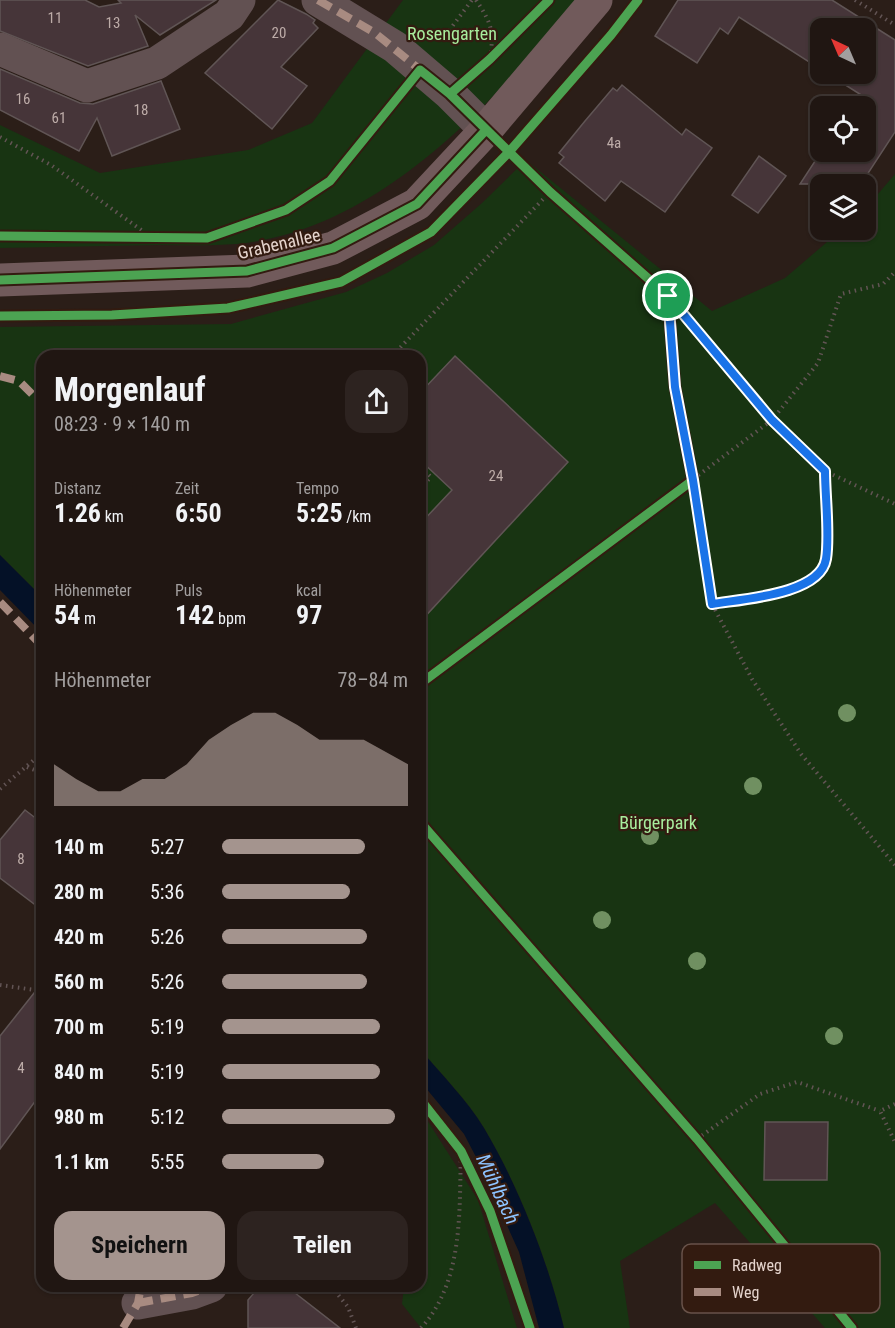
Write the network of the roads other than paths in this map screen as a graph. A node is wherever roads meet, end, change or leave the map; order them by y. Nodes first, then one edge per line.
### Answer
1 (240, 0) edge
2 (318, 0) edge
3 (596, 0) edge
4 (0, 49) edge
5 (498, 141) junction
6 (0, 280) edge
7 (195, 1292) edge
8 (134, 1306) edge

1 - 4 street
2 - 5 street
3 - 5 main road, Grabenallee
5 - 6 main road, Grabenallee
7 - 8 street

